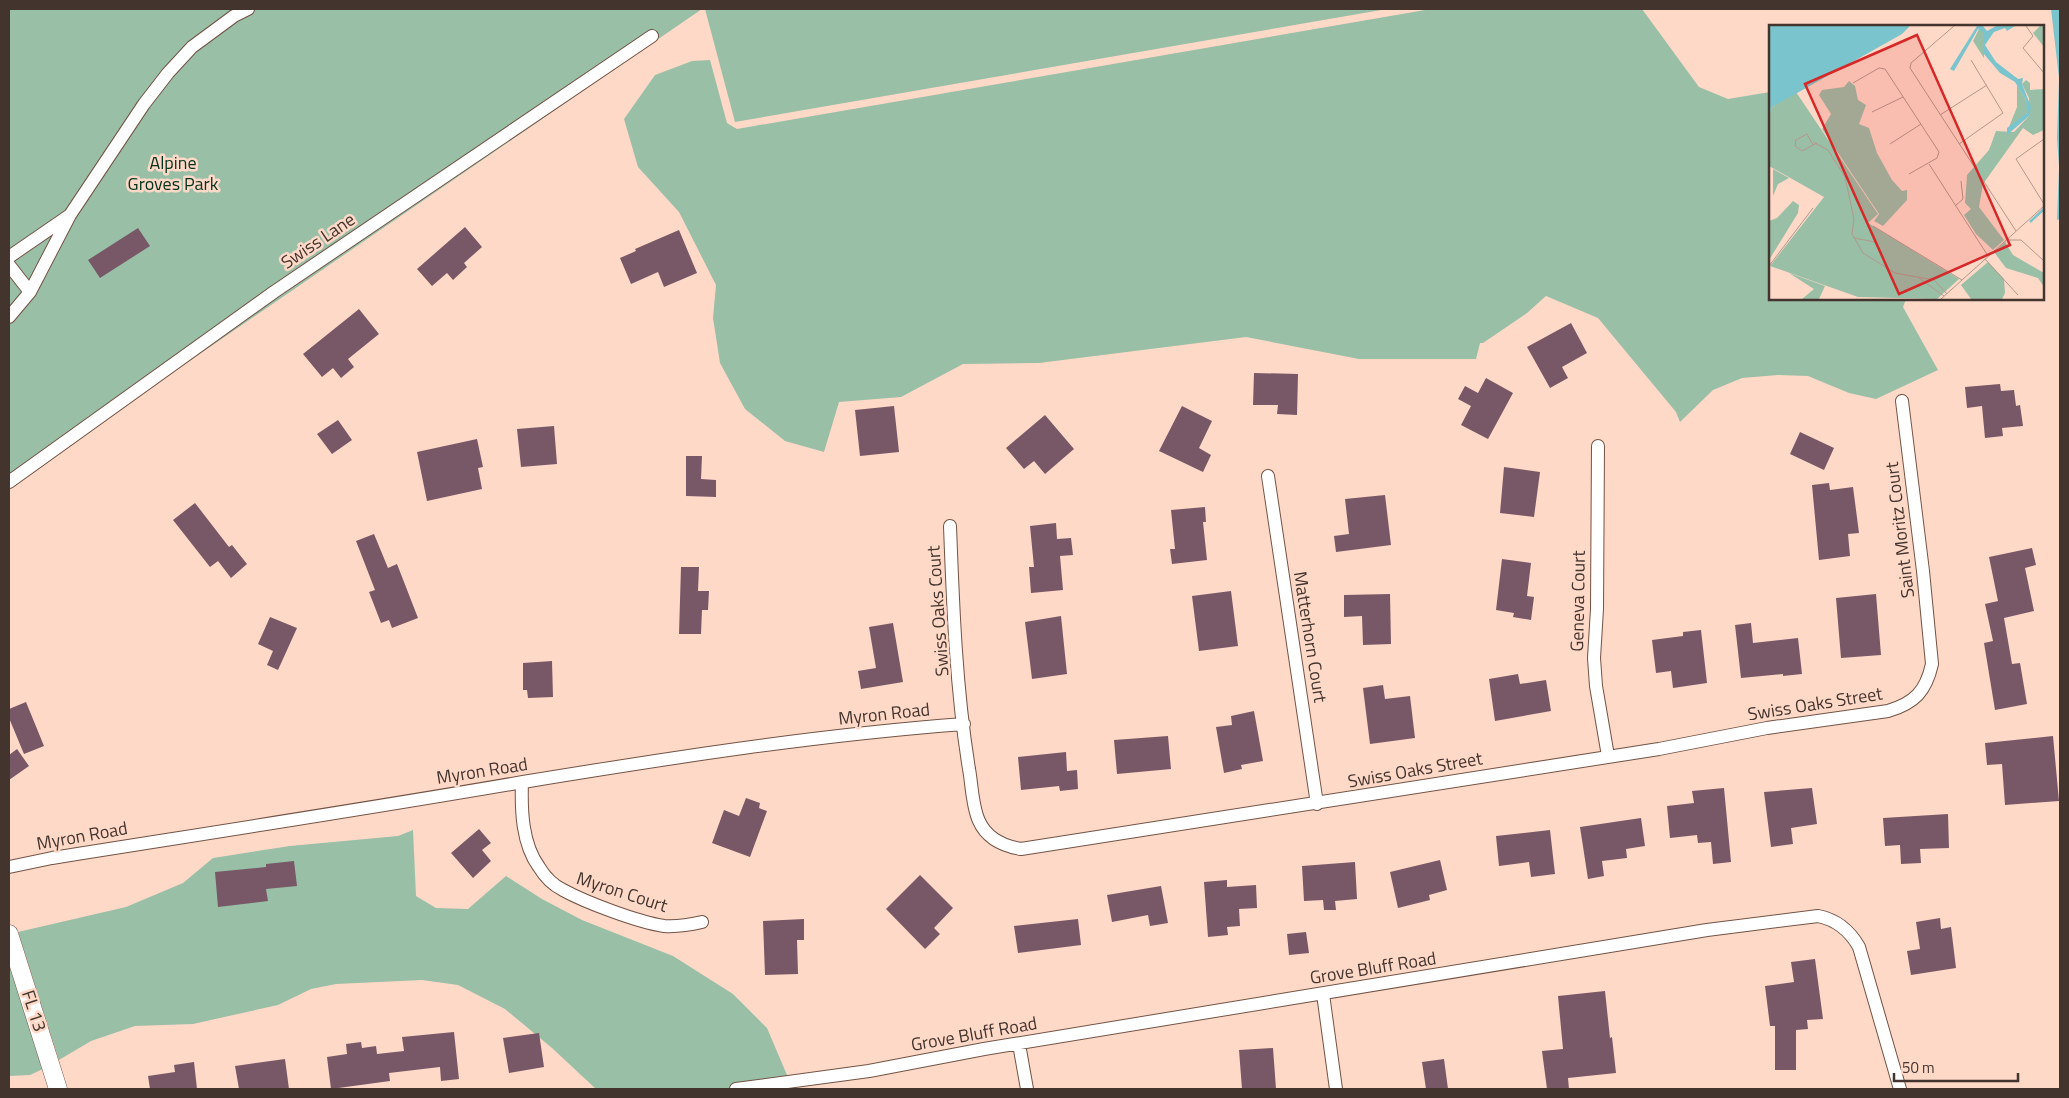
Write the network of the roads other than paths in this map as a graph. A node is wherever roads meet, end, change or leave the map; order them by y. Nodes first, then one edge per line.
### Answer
1 (248, 9) edge
2 (652, 36) dead end
3 (70, 216) junction
4 (9, 257) edge
5 (9, 265) edge
6 (30, 292) junction
7 (9, 317) edge
8 (1902, 401) dead end
9 (1598, 446) dead end
10 (1268, 476) dead end
11 (9, 482) edge
12 (950, 526) dead end
13 (1932, 656) joint
14 (964, 724) junction
15 (1608, 756) junction
16 (522, 782) junction
17 (1318, 804) junction
18 (9, 867) edge
19 (702, 922) dead end
20 (9, 934) edge
21 (1323, 994) junction
22 (1019, 1044) junction
23 (54, 1087) edge
24 (736, 1089) edge
25 (1027, 1089) edge
26 (1336, 1089) edge
27 (1900, 1089) edge

1 - 3 street
2 - 11 street, Swiss Lane
3 - 4 street
3 - 6 street
5 - 6 street
6 - 7 street
8 - 13 street, Saint Moritz Court
9 - 15 street, Geneva Court
10 - 17 street, Matterhorn Court
12 - 14 street, Swiss Oaks Court
13 - 15 street, Swiss Oaks Street
14 - 16 street, Myron Road
14 - 17 street, Swiss Oaks Street
15 - 17 street, Swiss Oaks Street
16 - 18 street, Myron Road
16 - 19 street, Myron Court
20 - 23 main road, FL 13
21 - 22 street, Grove Bluff Road
21 - 26 street
21 - 27 street, Grove Bluff Road
22 - 24 street, Grove Bluff Road
22 - 25 street

